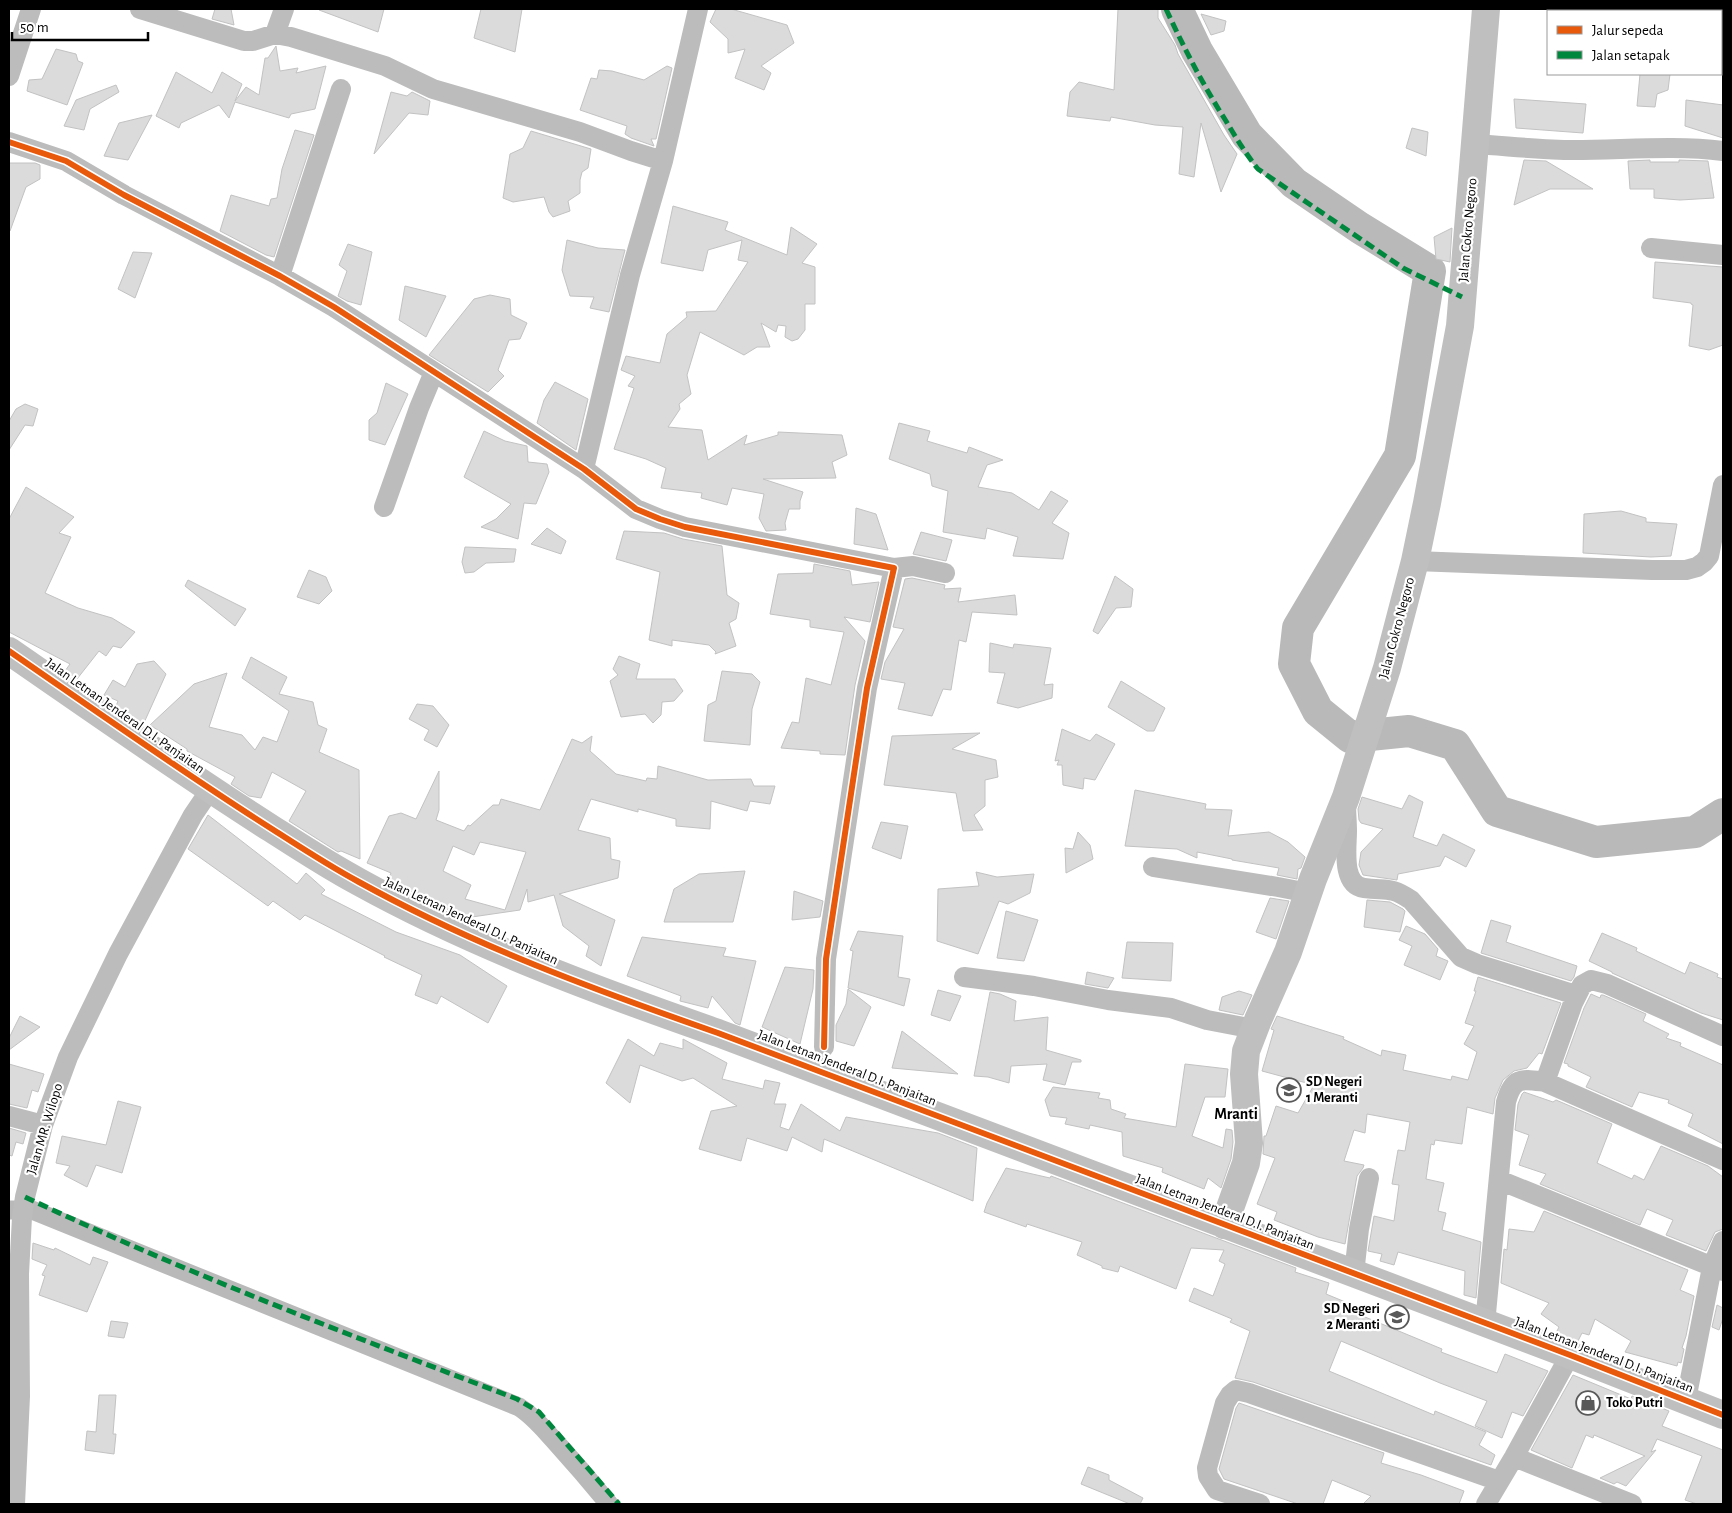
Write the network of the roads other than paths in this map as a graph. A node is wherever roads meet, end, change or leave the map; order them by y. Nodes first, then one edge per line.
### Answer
1 (31, 9) edge
2 (140, 9) edge
3 (284, 9) edge
4 (698, 9) edge
5 (1486, 9) edge
6 (275, 34) junction
7 (9, 76) edge
8 (341, 89) dead end
9 (9, 142) edge
10 (1475, 144) junction
11 (1723, 151) edge
12 (663, 161) junction
13 (1651, 248) dead end
14 (1723, 255) edge
15 (280, 276) junction
16 (434, 372) junction
17 (584, 470) junction
18 (1723, 485) edge
19 (384, 507) dead end
20 (1415, 561) junction
21 (894, 568) junction
22 (945, 573) dead end
23 (9, 651) edge
24 (210, 790) junction
25 (1346, 797) junction
26 (1153, 867) dead end
27 (1309, 893) junction
28 (964, 977) dead end
29 (1576, 995) junction
30 (1254, 1029) junction
31 (1723, 1036) edge
32 (824, 1047) dead end
33 (1545, 1082) junction
34 (9, 1116) edge
35 (43, 1125) junction
36 (1723, 1160) edge
37 (1369, 1178) dead end
38 (1499, 1180) junction
39 (20, 1203) edge
40 (1224, 1225) junction
41 (1723, 1241) edge
42 (1718, 1269) edge
43 (1354, 1274) junction
44 (1485, 1324) junction
45 (1570, 1355) junction
46 (1686, 1400) junction
47 (1723, 1415) edge
48 (1514, 1457) junction
49 (1499, 1480) junction
50 (16, 1504) edge
51 (1260, 1504) edge
52 (1486, 1504) edge
53 (1632, 1504) edge

1 - 7 street
2 - 6 street
3 - 6 street
4 - 12 street
5 - 10 street, Jalan Cokro Negoro
6 - 12 street
8 - 15 street
9 - 15 street
10 - 11 street
10 - 20 street, Jalan Cokro Negoro
12 - 17 street
13 - 14 street
15 - 16 street
16 - 17 street
16 - 19 street
17 - 21 street
18 - 20 street
20 - 25 street, Jalan Cokro Negoro
21 - 22 street
21 - 32 street
23 - 24 street, Jalan Letnan Jenderal D.I. Panjaitan
24 - 35 street, Jalan MR. Wilopo
24 - 40 street, Jalan Letnan Jenderal D.I. Panjaitan
25 - 27 street, Jalan Cokro Negoro
25 - 29 street
26 - 27 street
27 - 30 street, Jalan Cokro Negoro
28 - 30 street
29 - 31 street
29 - 33 street
30 - 40 street, Jalan Cokro Negoro
33 - 36 street
33 - 38 street
34 - 35 street
35 - 39 street, Jalan MR. Wilopo
37 - 43 street
38 - 42 street
38 - 44 street
39 - 50 street, Jalan MR. Wilopo
40 - 43 street, Jalan Letnan Jenderal D.I. Panjaitan
41 - 42 street
42 - 46 street
43 - 44 street, Jalan Letnan Jenderal D.I. Panjaitan
44 - 45 street, Jalan Letnan Jenderal D.I. Panjaitan
45 - 46 street, Jalan Letnan Jenderal D.I. Panjaitan
45 - 48 street
46 - 47 street, Jalan Letnan Jenderal D.I. Panjaitan
48 - 49 street
48 - 53 street
49 - 51 street
49 - 52 street

